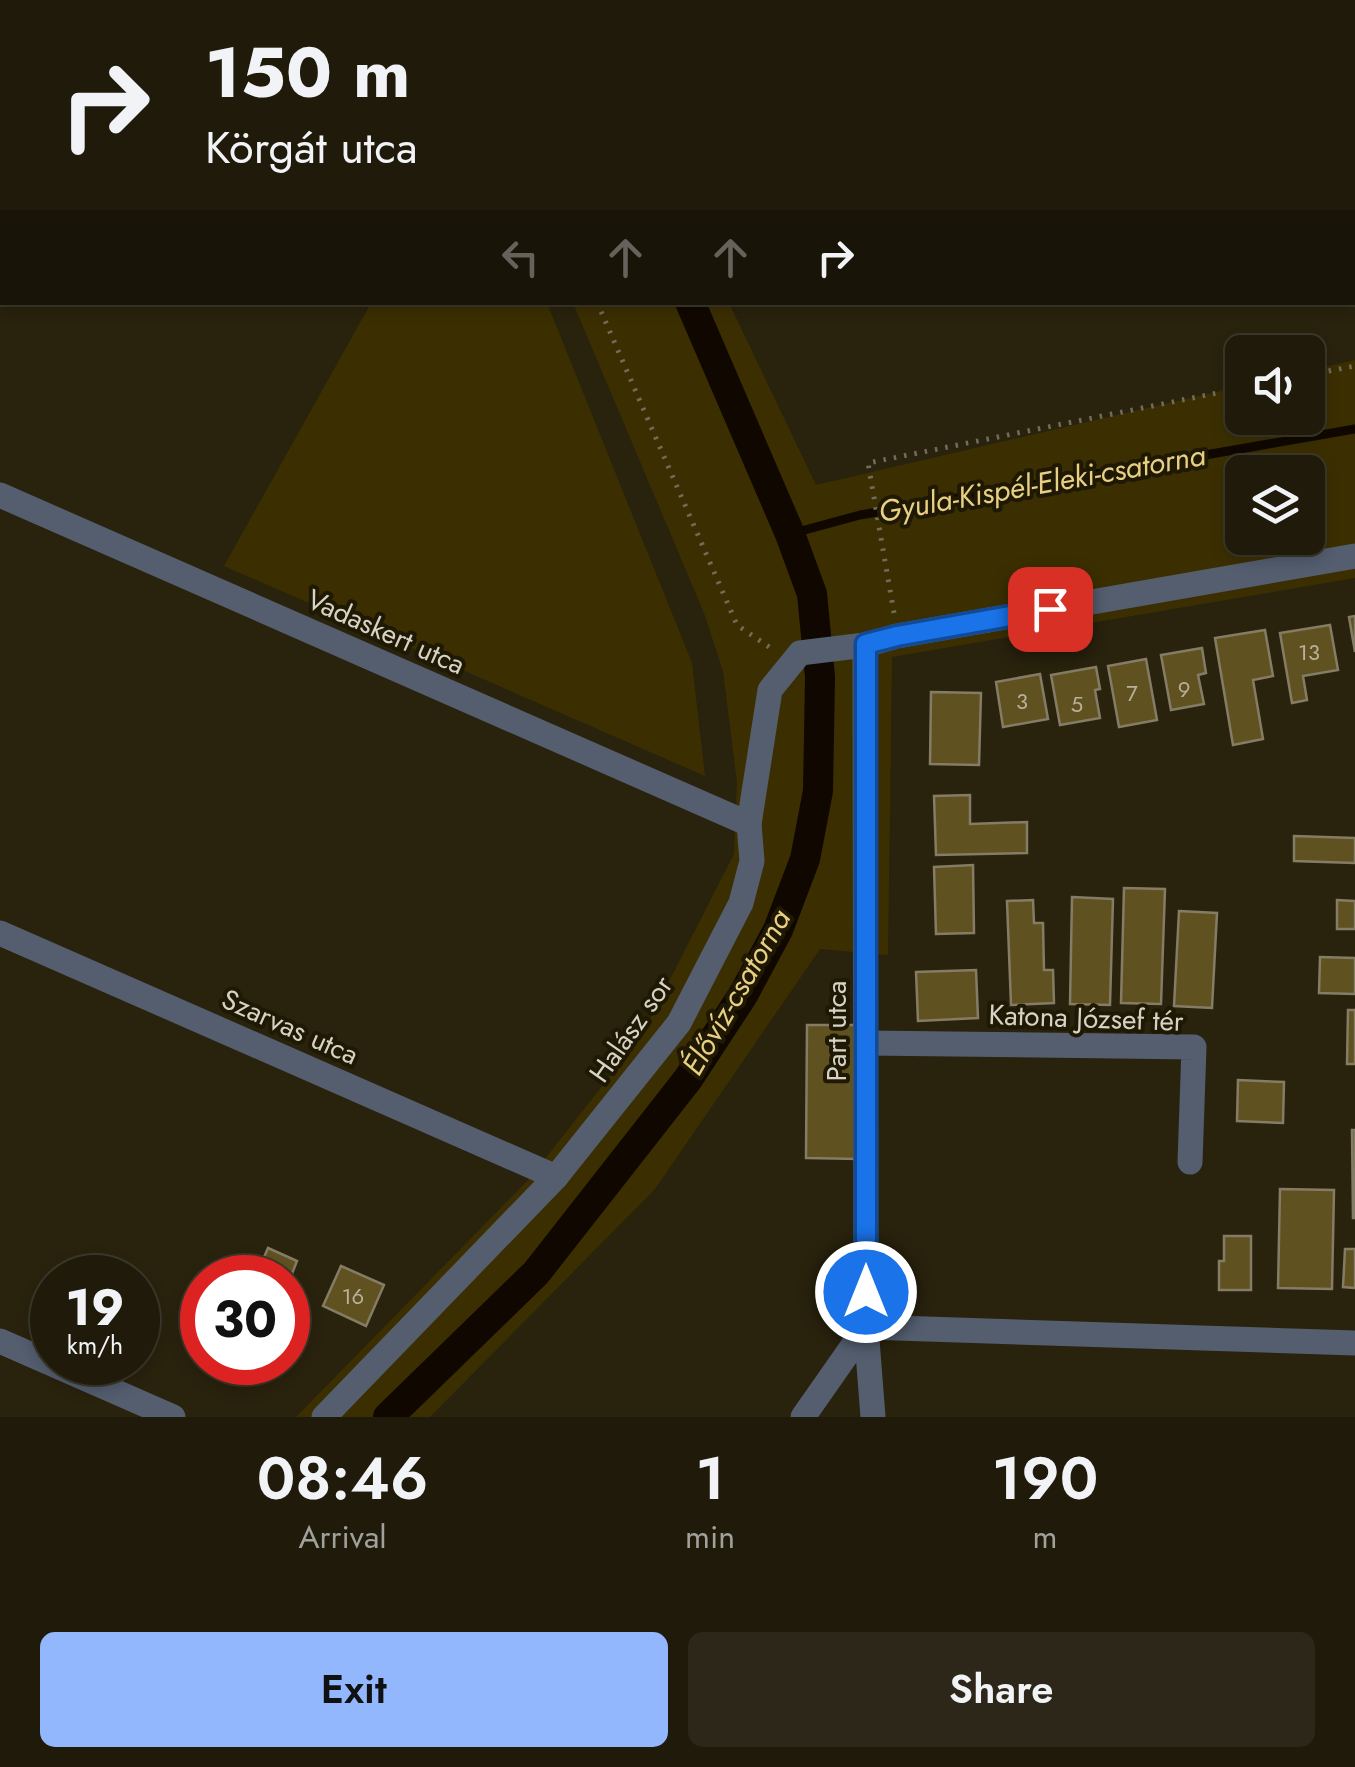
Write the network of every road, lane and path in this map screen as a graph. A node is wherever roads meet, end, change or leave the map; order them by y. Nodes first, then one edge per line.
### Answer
1 (598, 305) edge
2 (1355, 366) edge
3 (1325, 372) edge
4 (1225, 391) edge
5 (0, 495) edge
6 (1355, 556) edge
7 (897, 636) junction
8 (866, 644) junction
9 (795, 658) junction
10 (748, 824) junction
11 (0, 933) edge
12 (866, 1043) junction
13 (1190, 1162) dead end
14 (556, 1177) junction
15 (866, 1328) junction
16 (0, 1342) edge
17 (1355, 1343) edge
18 (172, 1417) edge
19 (324, 1417) edge
20 (804, 1417) edge
21 (873, 1417) edge

1 - 9 path
2 - 3 path
4 - 7 path
5 - 10 street, Vadaskert utca
6 - 7 street
7 - 8 street
8 - 9 street
8 - 12 street, Part utca
9 - 10 street, Halász sor
10 - 14 street, Halász sor
11 - 14 street, Szarvas utca
12 - 13 street, Katona József tér
12 - 15 street, Part utca
14 - 19 street, Halász sor
15 - 17 street
15 - 20 street
15 - 21 street, Part utca
16 - 18 street

